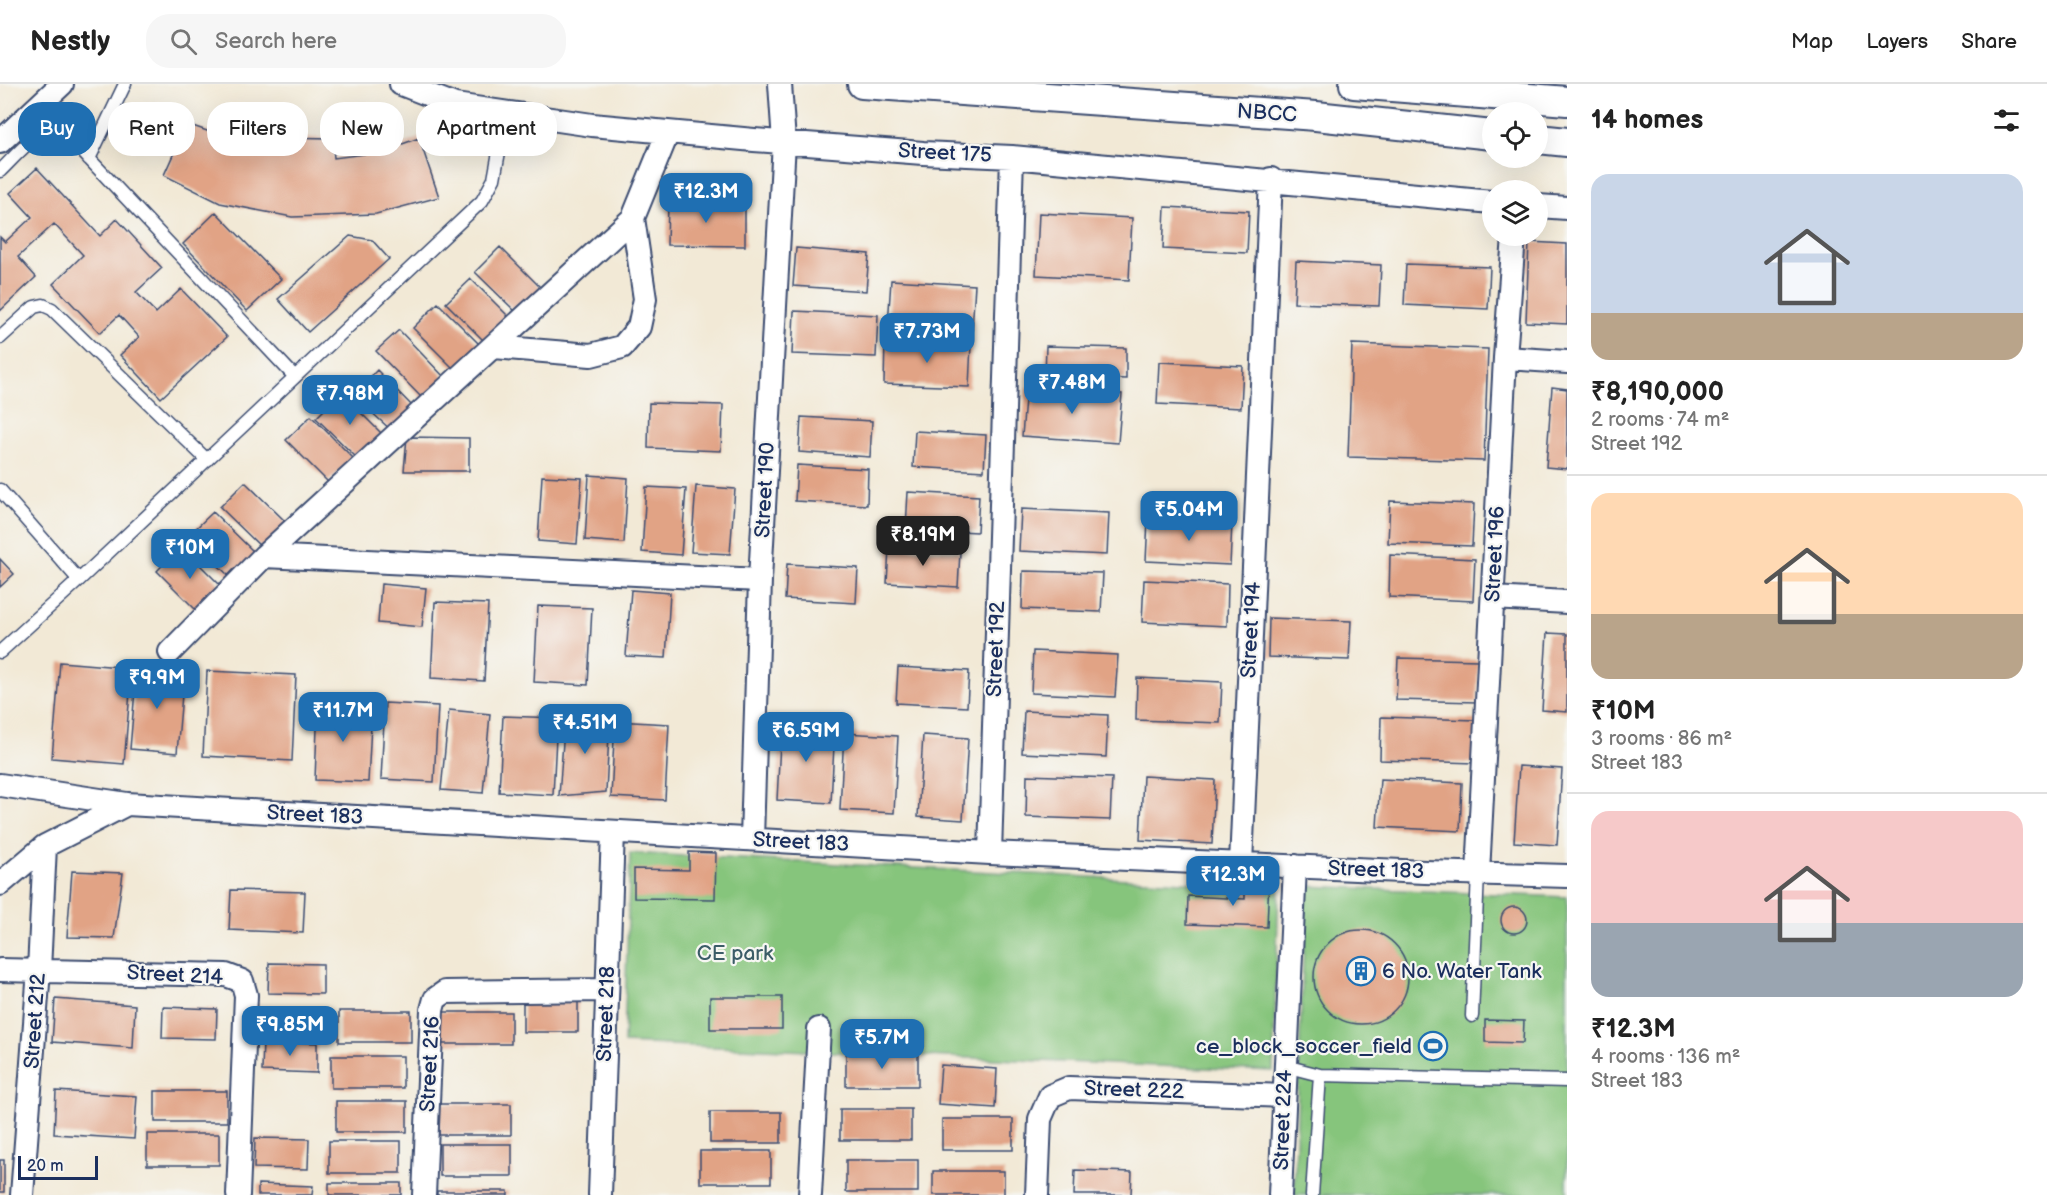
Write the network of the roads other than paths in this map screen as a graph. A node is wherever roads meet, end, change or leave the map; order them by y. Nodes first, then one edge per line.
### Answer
1 (62, 84) edge
2 (124, 84) edge
3 (401, 84) edge
4 (780, 84) edge
5 (862, 84) edge
6 (1354, 84) edge
7 (1461, 88) edge
8 (1567, 101) edge
9 (447, 102) edge
10 (557, 120) edge
11 (668, 132) junction
12 (1482, 134) edge
13 (1548, 140) edge
14 (0, 142) edge
15 (784, 142) junction
16 (1567, 142) edge
17 (497, 156) edge
18 (1012, 157) junction
19 (88, 159) junction
20 (0, 171) edge
21 (1271, 179) junction
22 (1482, 201) edge
23 (1548, 207) edge
24 (1567, 208) edge
25 (633, 218) junction
26 (1513, 246) edge
27 (0, 338) edge
28 (494, 347) junction
29 (1505, 358) junction
30 (1567, 362) edge
31 (295, 377) junction
32 (207, 460) junction
33 (0, 490) edge
34 (264, 556) junction
35 (79, 580) junction
36 (760, 580) junction
37 (1493, 598) junction
38 (1567, 602) edge
39 (0, 652) edge
40 (170, 652) dead end
41 (0, 784) edge
42 (127, 804) junction
43 (614, 832) junction
44 (752, 839) junction
45 (45, 846) junction
46 (990, 853) junction
47 (1241, 864) junction
48 (1295, 866) junction
49 (1478, 873) junction
50 (1567, 876) edge
51 (0, 884) edge
52 (0, 970) edge
53 (39, 970) junction
54 (606, 990) junction
55 (1472, 1016) dead end
56 (819, 1029) dead end
57 (1285, 1066) junction
58 (1320, 1075) junction
59 (1567, 1081) edge
60 (1284, 1096) junction
61 (22, 1195) edge
62 (238, 1195) edge
63 (424, 1195) edge
64 (600, 1195) edge
65 (810, 1195) edge
66 (1038, 1195) edge
67 (1280, 1195) edge
68 (1312, 1195) edge

1 - 14 street
2 - 19 lane
3 - 9 street, Street 175
4 - 15 street, Street 190
5 - 12 street, NBCC
6 - 7 street
7 - 8 street
10 - 11 street, Street 175
11 - 15 street, Street 175
11 - 25 street
13 - 16 street
15 - 18 street, Street 175
15 - 36 street, Street 190
17 - 31 lane
18 - 21 street, Street 175
18 - 46 street, Street 192
19 - 20 lane
19 - 31 lane
21 - 22 street, Street 175
21 - 47 street, Street 194
23 - 24 street
25 - 28 street
25 - 28 street
26 - 29 street, Street 196
27 - 32 lane
28 - 34 street
29 - 30 street
29 - 37 street, Street 196
31 - 32 lane
32 - 35 lane
33 - 35 lane
34 - 36 street
34 - 40 street
35 - 39 lane
36 - 44 street, Street 190
37 - 38 street
37 - 49 street, Street 196
41 - 42 street, Street 183
42 - 43 street, Street 183
42 - 45 street
43 - 44 street, Street 183
43 - 54 street, Street 218
44 - 46 street, Street 183
45 - 51 street
45 - 53 street, Street 212
46 - 47 street, Street 183
47 - 48 street, Street 183
48 - 49 street, Street 183
48 - 57 street, Street 224
49 - 50 street, Street 183
49 - 55 lane
52 - 53 street, Street 214
53 - 61 street, Street 212
53 - 62 street, Street 214
54 - 63 street, Street 216
54 - 64 street, Street 218
56 - 65 street
57 - 58 lane
57 - 60 street, Street 224
58 - 59 lane
58 - 68 lane
60 - 66 street, Street 222
60 - 67 street, Street 224

